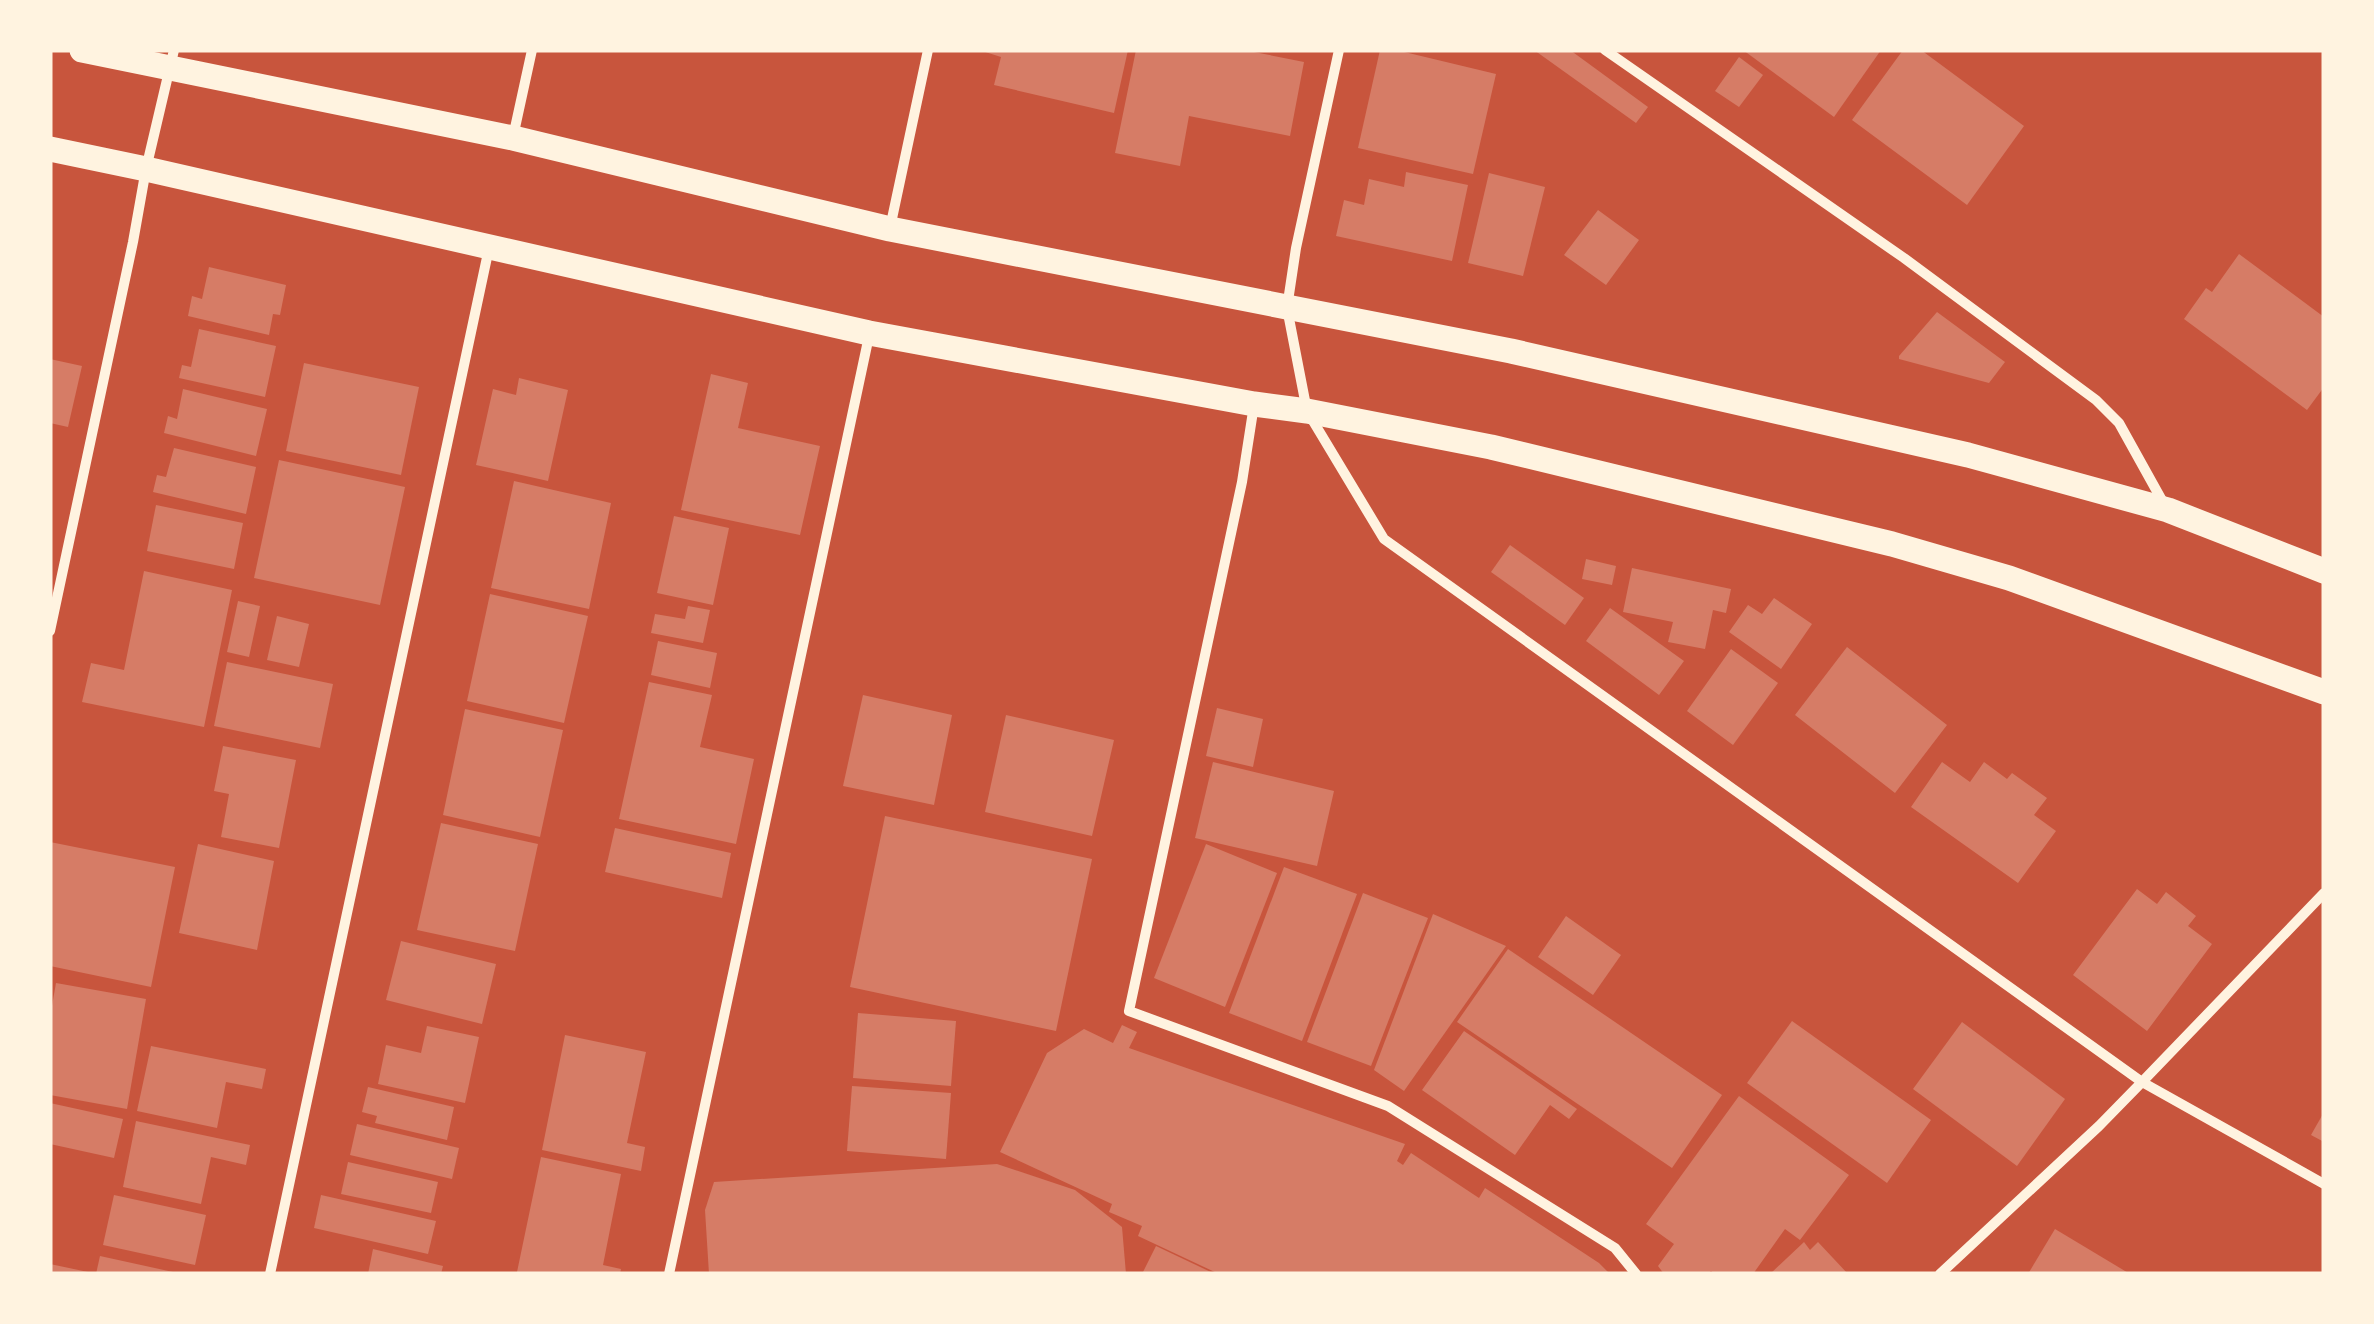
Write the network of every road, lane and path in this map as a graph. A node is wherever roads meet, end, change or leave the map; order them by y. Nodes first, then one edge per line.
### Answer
1 (82, 50) edge
2 (532, 50) edge
3 (928, 50) edge
4 (1339, 50) edge
5 (1605, 50) edge
6 (172, 60) edge
7 (513, 138) junction
8 (50, 150) edge
9 (146, 169) junction
10 (890, 230) junction
11 (490, 246) junction
12 (1287, 308) junction
13 (869, 333) junction
14 (1254, 404) junction
15 (1308, 411) junction
16 (2168, 510) junction
17 (2324, 571) edge
18 (50, 630) edge
19 (2324, 692) edge
20 (2324, 893) edge
21 (2142, 1082) junction
22 (2324, 1184) edge
23 (270, 1274) edge
24 (669, 1274) edge
25 (1636, 1274) edge
26 (1940, 1274) edge

1 - 6 main road
2 - 7 street
3 - 10 street
4 - 12 street
5 - 16 street
6 - 7 main road
6 - 9 street
7 - 10 main road
8 - 9 main road
9 - 11 main road
9 - 18 street
10 - 12 main road
11 - 13 main road
11 - 23 street
12 - 15 street
12 - 16 main road
13 - 14 main road
13 - 24 street
14 - 15 main road
14 - 25 street
15 - 19 main road
15 - 21 street
16 - 17 main road
20 - 21 street
21 - 22 street
21 - 26 street

